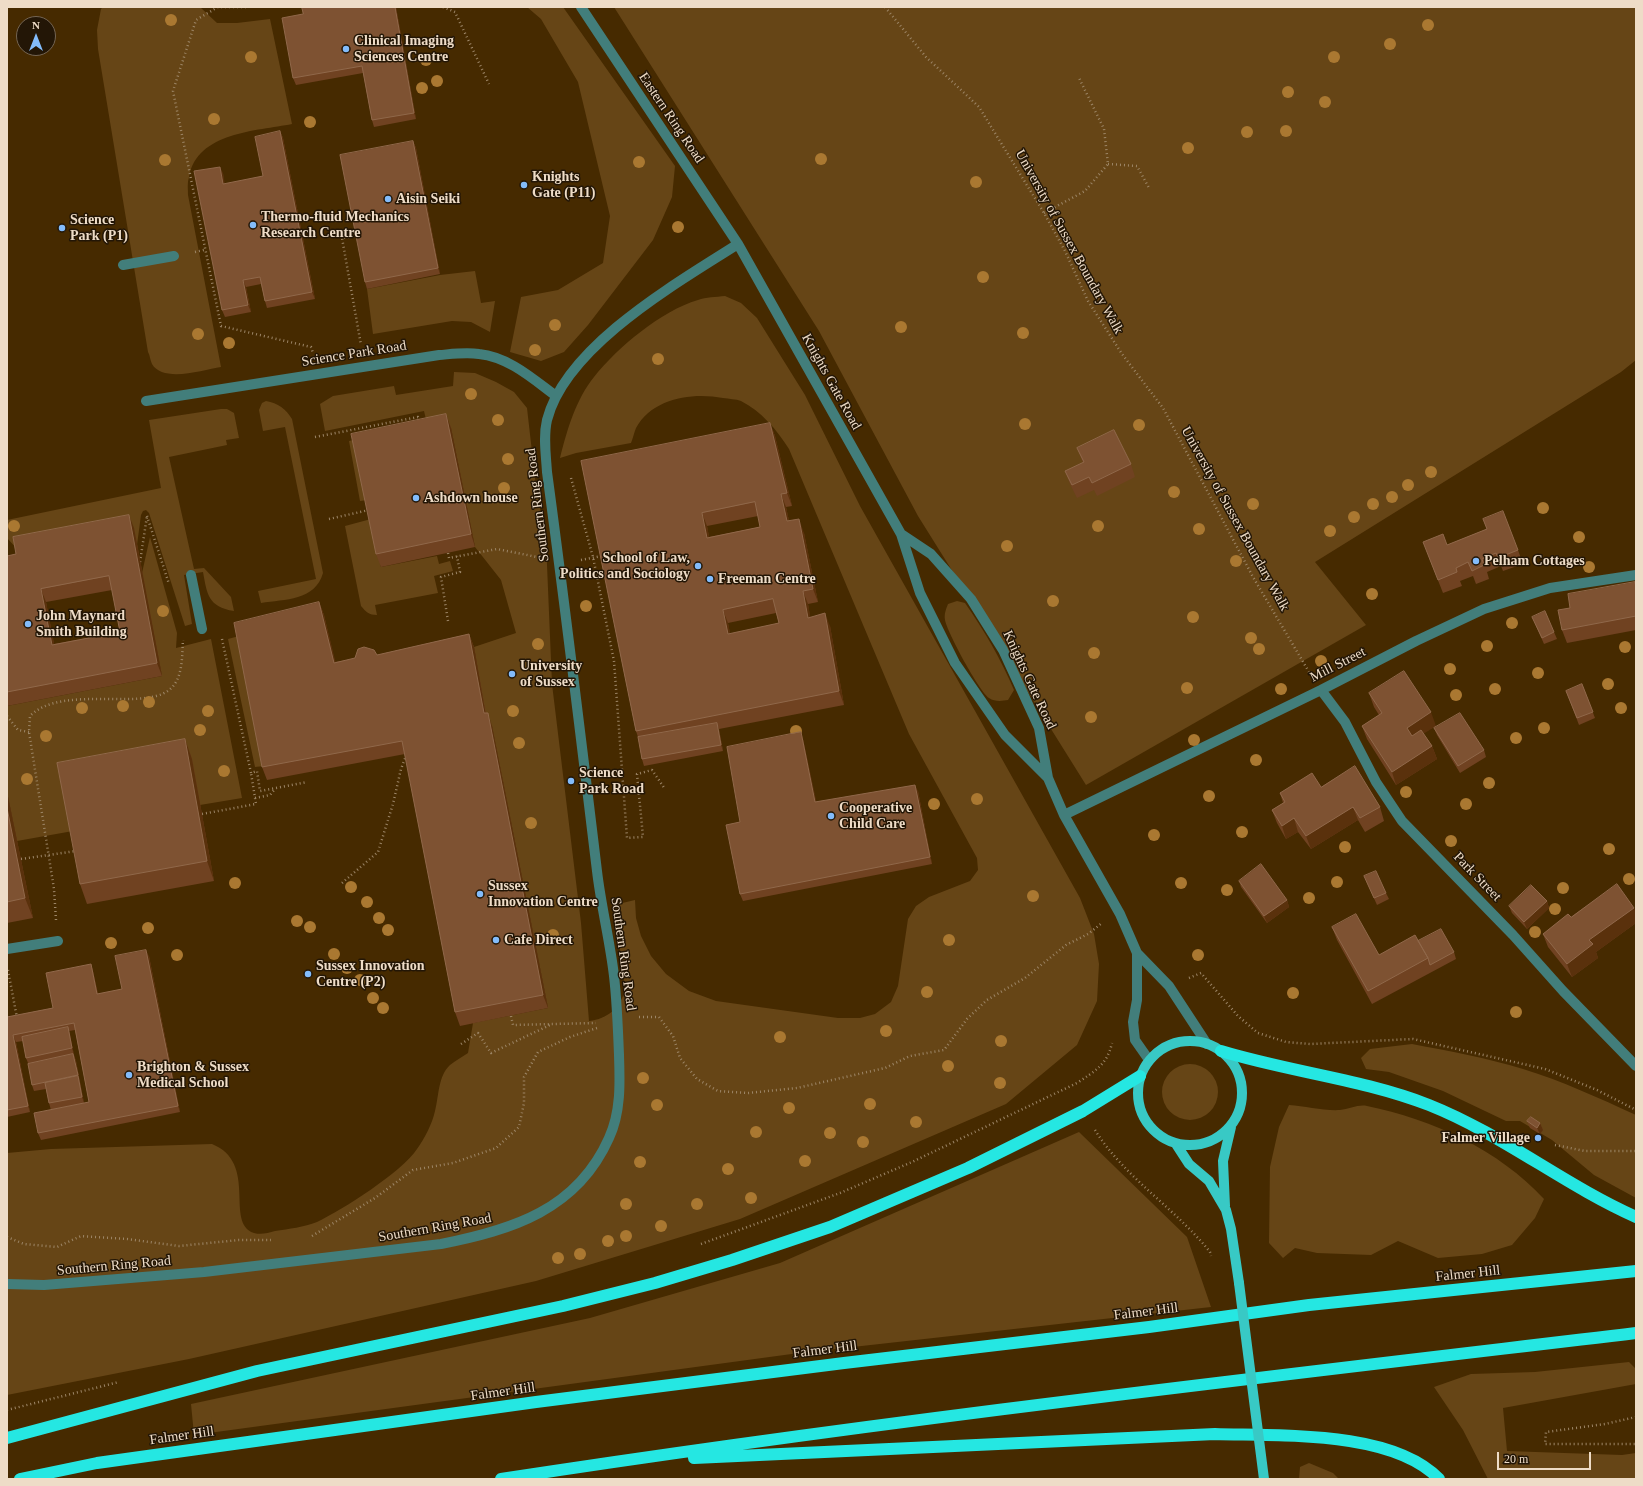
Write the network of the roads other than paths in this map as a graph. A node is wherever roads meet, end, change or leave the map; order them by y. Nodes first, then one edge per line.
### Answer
1 (581, 7) edge
2 (738, 244) junction
3 (174, 256) dead end
4 (123, 264) dead end
5 (556, 396) junction
6 (146, 402) dead end
7 (901, 534) junction
8 (191, 575) dead end
9 (1636, 575) edge
10 (202, 629) dead end
11 (1321, 690) junction
12 (1048, 778) junction
13 (1064, 815) junction
14 (58, 941) road end
15 (7, 949) edge
16 (1137, 953) junction
17 (1208, 1044) junction
18 (1221, 1051) junction
19 (1149, 1060) junction
20 (1636, 1066) edge
21 (1140, 1076) junction
22 (1233, 1123) junction
23 (1176, 1144) junction
24 (1226, 1210) junction
25 (1636, 1217) edge
26 (1636, 1271) edge
27 (7, 1284) edge
28 (1636, 1333) edge
29 (7, 1438) edge
30 (611, 1462) junction
31 (20, 1479) edge
32 (501, 1479) edge
33 (1264, 1479) edge
34 (1439, 1479) edge

1 - 2 street, Eastern Ring Road
2 - 5 street, Southern Ring Road
2 - 7 street, Knights Gate Road
3 - 4 street
5 - 6 street, Science Park Road
5 - 27 street, Southern Ring Road
7 - 12 street, Knights Gate Road
7 - 12 street, Knights Gate Road
8 - 10 street
9 - 11 street, Mill Street
11 - 13 street, Mill Street
11 - 20 street, Park Street
12 - 13 street, Knights Gate Road
13 - 16 street, Knights Gate Road
14 - 15 street
16 - 17 street, Knights Gate Road
16 - 19 street, Knights Gate Road
17 - 18 main road
17 - 19 main road
18 - 22 main road
18 - 25 highway
19 - 21 main road
21 - 23 main road
21 - 29 highway
22 - 23 main road
22 - 24 main road
23 - 24 main road
24 - 33 main road, bridge
26 - 31 highway, Falmer Hill
28 - 30 highway
30 - 32 highway
30 - 34 highway

